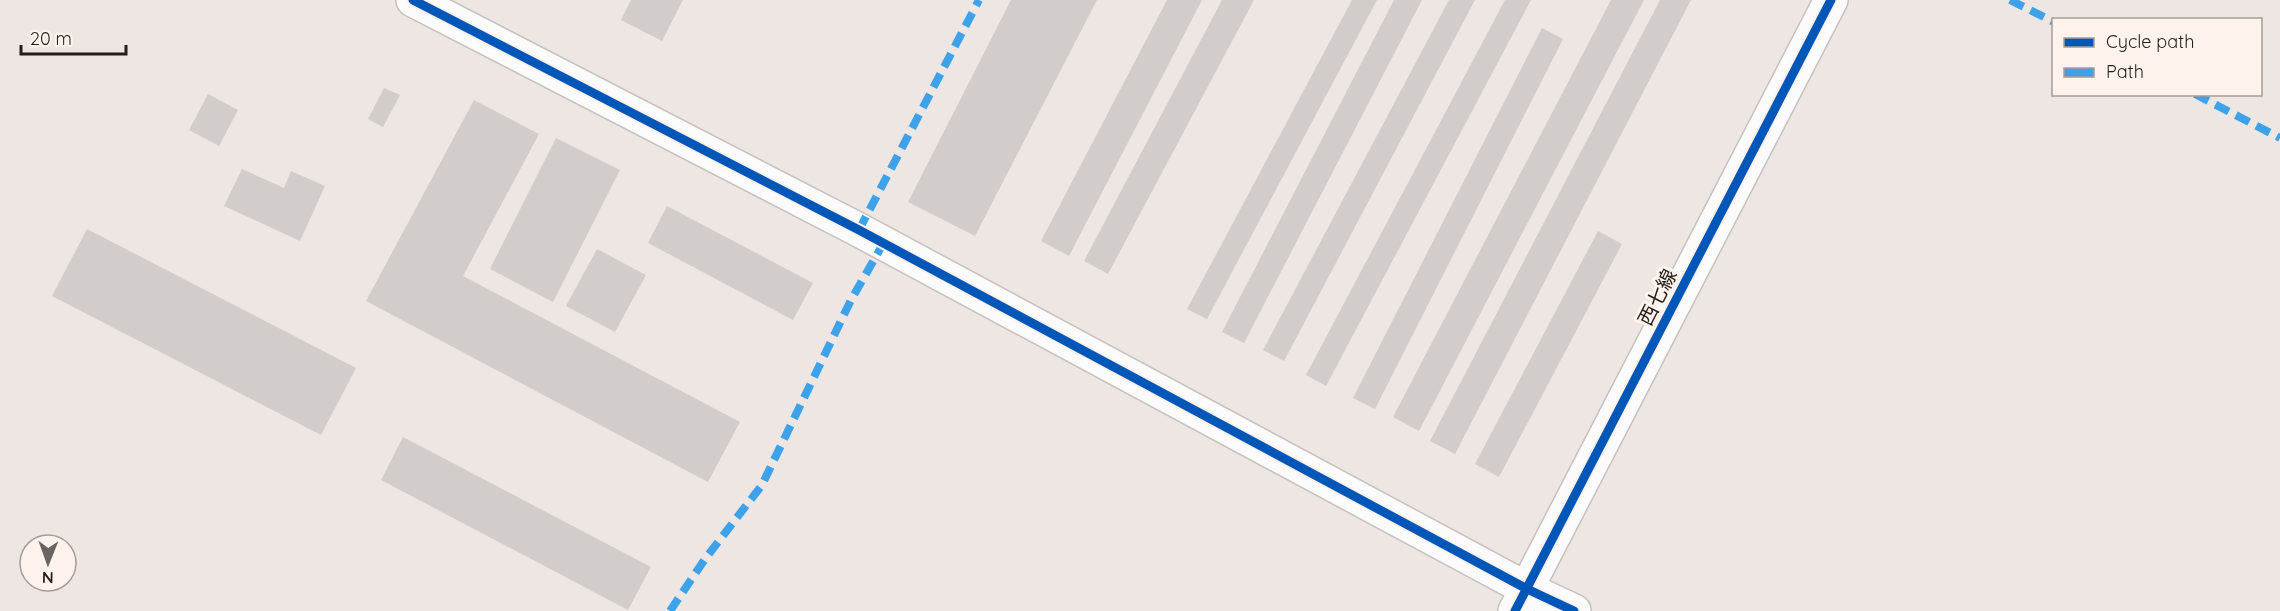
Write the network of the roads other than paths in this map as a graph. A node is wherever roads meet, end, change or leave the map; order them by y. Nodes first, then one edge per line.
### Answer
1 (413, 0) edge
2 (1831, 0) edge
3 (1543, 603) edge

1 - 3 street
2 - 3 street, 西七線

